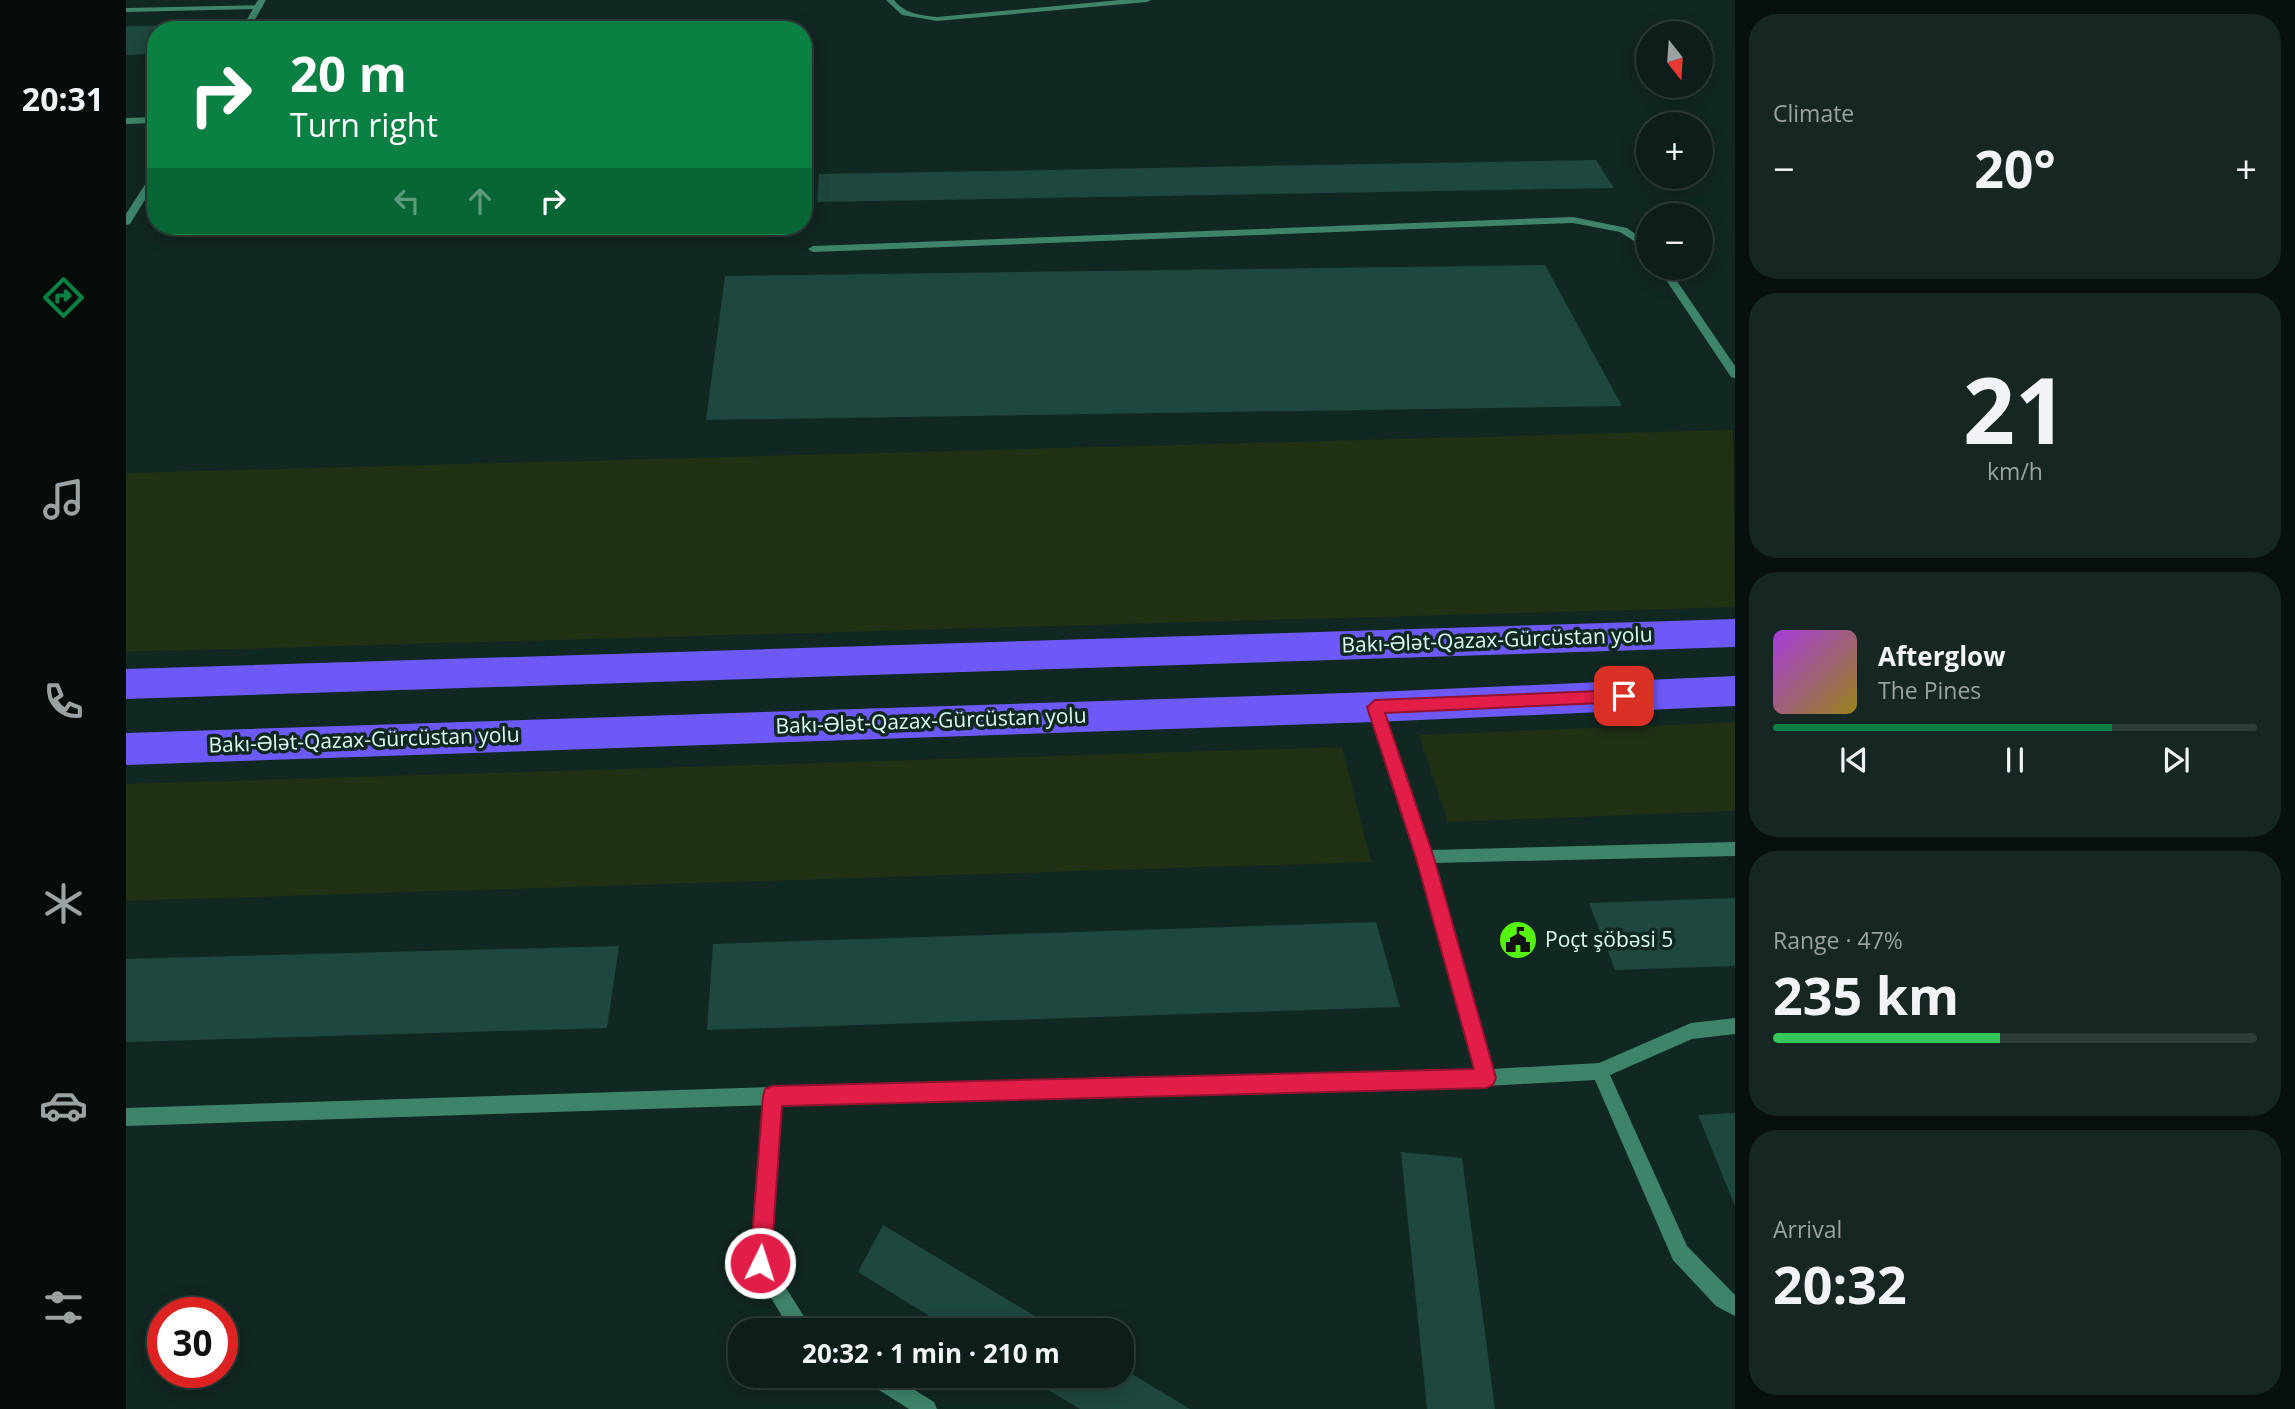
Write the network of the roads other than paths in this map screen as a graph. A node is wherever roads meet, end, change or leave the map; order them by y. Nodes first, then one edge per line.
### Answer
1 (890, 0) edge
2 (1147, 0) edge
3 (261, 4) edge
4 (126, 10) edge
5 (251, 21) edge
6 (147, 120) edge
7 (126, 121) edge
8 (147, 188) edge
9 (126, 222) edge
10 (1636, 239) edge
11 (813, 249) dead end
12 (1671, 280) edge
13 (1735, 374) edge
14 (1735, 633) edge
15 (126, 684) edge
16 (1735, 691) edge
17 (1375, 707) junction
18 (126, 749) edge
19 (1735, 849) edge
20 (1425, 858) junction
21 (1735, 1026) edge
22 (1600, 1071) junction
23 (1486, 1078) junction
24 (772, 1096) junction
25 (126, 1117) edge
26 (1735, 1306) edge
27 (794, 1318) edge
28 (894, 1388) edge
29 (928, 1409) edge

1 - 2 street
3 - 4 street
3 - 5 street
6 - 7 street
8 - 9 street
10 - 11 street
12 - 13 street
14 - 15 highway, Bakı-Ələt-Qazax-Gürcüstan yolu
16 - 17 highway, Bakı-Ələt-Qazax-Gürcüstan yolu
17 - 18 highway, Bakı-Ələt-Qazax-Gürcüstan yolu
17 - 20 street
19 - 20 street
20 - 23 street
21 - 22 street
22 - 23 street
22 - 26 street
23 - 24 street
24 - 25 street
24 - 27 street
28 - 29 street

